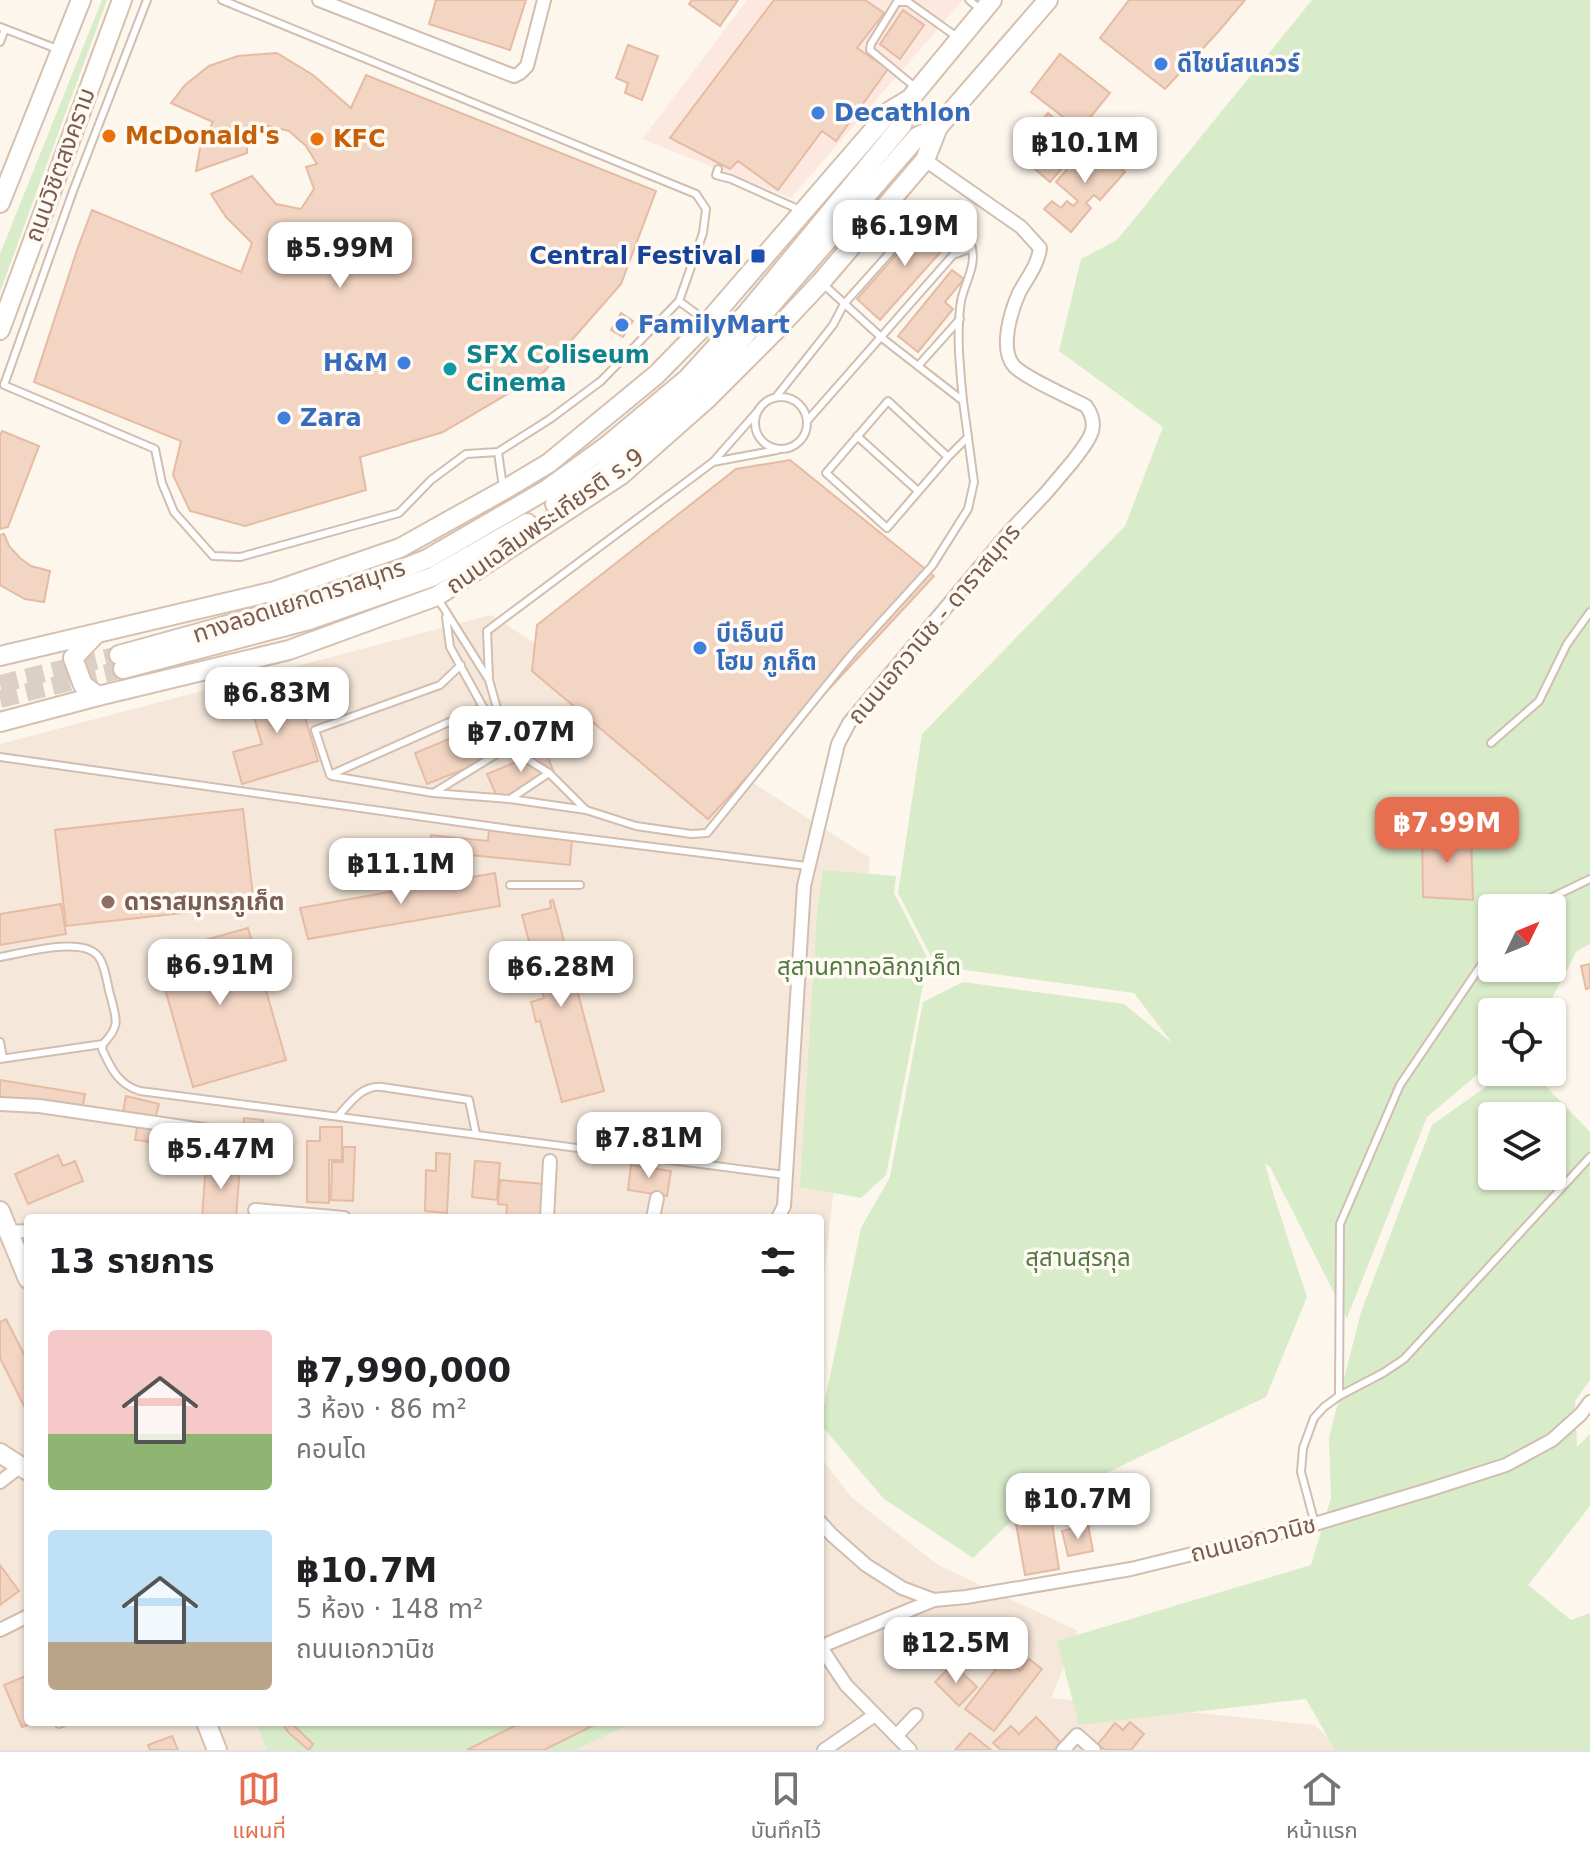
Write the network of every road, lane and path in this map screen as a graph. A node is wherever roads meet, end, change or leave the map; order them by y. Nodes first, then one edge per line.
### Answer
1 (81, 0) edge
2 (122, 0) edge
3 (147, 0) edge
4 (222, 0) edge
5 (319, 0) edge
6 (544, 0) edge
7 (1048, 0) edge
8 (981, 4) edge
9 (2, 28) edge
10 (959, 38) junction
11 (0, 42) edge
12 (60, 51) junction
13 (914, 94) junction
14 (938, 127) junction
15 (925, 160) junction
16 (718, 169) dead end
17 (0, 203) edge
18 (803, 212) junction
19 (972, 248) junction
20 (821, 282) junction
21 (679, 301) junction
22 (844, 304) junction
23 (960, 319) junction
24 (708, 322) junction
25 (0, 330) edge
26 (882, 338) junction
27 (918, 366) junction
28 (776, 397) junction
29 (963, 401) junction
30 (757, 412) junction
31 (807, 421) junction
32 (857, 436) junction
33 (968, 437) junction
34 (781, 449) junction
35 (498, 452) junction
36 (948, 457) junction
37 (713, 462) junction
38 (504, 490) junction
39 (918, 491) junction
40 (440, 603) junction
41 (1590, 612) edge
42 (97, 633) junction
43 (0, 654) edge
44 (461, 665) junction
45 (489, 680) junction
46 (98, 696) junction
47 (483, 707) junction
48 (0, 722) edge
49 (1491, 743) dead end
50 (508, 747) junction
51 (0, 757) edge
52 (549, 773) junction
53 (330, 775) junction
54 (433, 793) junction
55 (510, 799) junction
56 (586, 810) junction
57 (807, 866) junction
58 (1590, 879) edge
59 (510, 885) dead end
60 (580, 885) dead end
61 (1559, 894) edge
62 (0, 957) edge
63 (1478, 970) edge
64 (0, 1042) edge
65 (103, 1044) junction
66 (2, 1058) edge
67 (0, 1104) edge
68 (338, 1116) junction
69 (231, 1134) dead end
70 (476, 1134) junction
71 (1590, 1157) edge
72 (550, 1161) dead end
73 (785, 1175) junction
74 (657, 1198) dead end
75 (255, 1210) dead end
76 (0, 1211) edge
77 (300, 1214) edge
78 (547, 1214) edge
79 (654, 1214) edge
80 (780, 1214) edge
81 (24, 1231) edge
82 (9, 1232) junction
83 (24, 1269) edge
84 (1339, 1396) junction
85 (1590, 1402) edge
86 (0, 1453) edge
87 (24, 1468) edge
88 (24, 1470) edge
89 (0, 1482) edge
90 (1315, 1524) junction
91 (824, 1526) edge
92 (902, 1588) junction
93 (934, 1600) junction
94 (905, 1613) junction
95 (24, 1618) edge
96 (0, 1630) edge
97 (824, 1642) edge
98 (824, 1645) edge
99 (875, 1715) junction
100 (916, 1715) dead end
101 (208, 1726) edge
102 (896, 1736) junction
103 (217, 1750) edge
104 (824, 1750) edge
105 (910, 1750) edge
106 (1063, 1750) edge
107 (1094, 1750) edge

1 - 12 main road, ถนนวิชิตสงคราม
2 - 25 main road, ถนนวิชิตสงคราม
3 - 35 lane
4 - 21 lane
5 - 6 street
7 - 14 main road, ถนนเฉลิมพระเกียรติ ร.9
8 - 10 main road, ถนนเฉลิมพระเกียรติ ร.9
9 - 11 lane
9 - 12 lane
10 - 13 main road, ถนนเฉลิมพระเกียรติ ร.9
10 - 13 lane
12 - 17 main road, ถนนวิชิตสงคราม
13 - 14 main road, ทางลอดแยกดาราสมุทร
13 - 18 main road, ถนนเฉลิมพระเกียรติ ร.9
14 - 15 main road, ถนนเฉลิมพระเกียรติ ร.9
15 - 20 main road, ถนนเฉลิมพระเกียรติ ร.9
15 - 57 street, ถนนเอกวานิช - ดาราสมุทร
16 - 18 lane
18 - 24 main road, ถนนเฉลิมพระเกียรติ ร.9
19 - 22 lane
19 - 23 lane
19 - 26 lane
20 - 22 lane
20 - 40 main road, ถนนเฉลิมพระเกียรติ ร.9
21 - 24 lane
21 - 35 lane
22 - 26 lane
22 - 28 lane
23 - 27 lane
23 - 29 lane
24 - 38 main road, ถนนเฉลิมพระเกียรติ ร.9
26 - 27 lane
26 - 31 lane
27 - 29 lane
28 - 30 lane
28 - 31 lane
29 - 33 lane
30 - 34 lane
30 - 37 lane
31 - 34 lane
32 - 36 lane
32 - 39 lane
32 - 39 lane
33 - 36 lane
33 - 56 lane
34 - 37 lane
35 - 38 lane
36 - 39 lane
37 - 45 lane
38 - 42 main road, ถนนเฉลิมพระเกียรติ ร.9
40 - 44 lane
40 - 45 lane
40 - 46 main road, ถนนเฉลิมพระเกียรติ ร.9
41 - 49 lane
42 - 43 main road, ถนนเฉลิมพระเกียรติ ร.9
42 - 46 main road
44 - 47 lane
44 - 53 lane
45 - 50 lane
46 - 48 main road, ถนนเฉลิมพระเกียรติ ร.9
47 - 50 lane
47 - 53 lane
50 - 52 lane
50 - 54 lane
51 - 57 lane
52 - 55 lane
52 - 56 lane
53 - 54 lane
54 - 55 lane
55 - 56 lane
57 - 73 street, ถนนเอกวานิช - ดาราสมุทร
58 - 61 lane
59 - 60 lane
62 - 65 lane
63 - 84 lane
64 - 66 lane
65 - 66 lane
65 - 68 lane
67 - 69 street
68 - 70 lane
68 - 70 lane
70 - 73 lane
71 - 84 lane
72 - 78 street
73 - 80 street, ถนนเอกวานิช - ดาราสมุทร
74 - 79 street
75 - 77 street
76 - 82 main road
81 - 82 street
82 - 83 main road
84 - 90 lane
85 - 90 street, ถนนเอกวานิช
86 - 87 main road
88 - 89 street
90 - 93 street, ถนนเอกวานิช
91 - 92 street, ถนนเอกวานิช
92 - 93 street, ถนนเอกวานิช
92 - 94 street
93 - 94 street
94 - 97 street
95 - 96 street
98 - 99 street
99 - 102 street
99 - 104 street
100 - 102 street
101 - 103 main road
102 - 105 street
106 - 107 street

